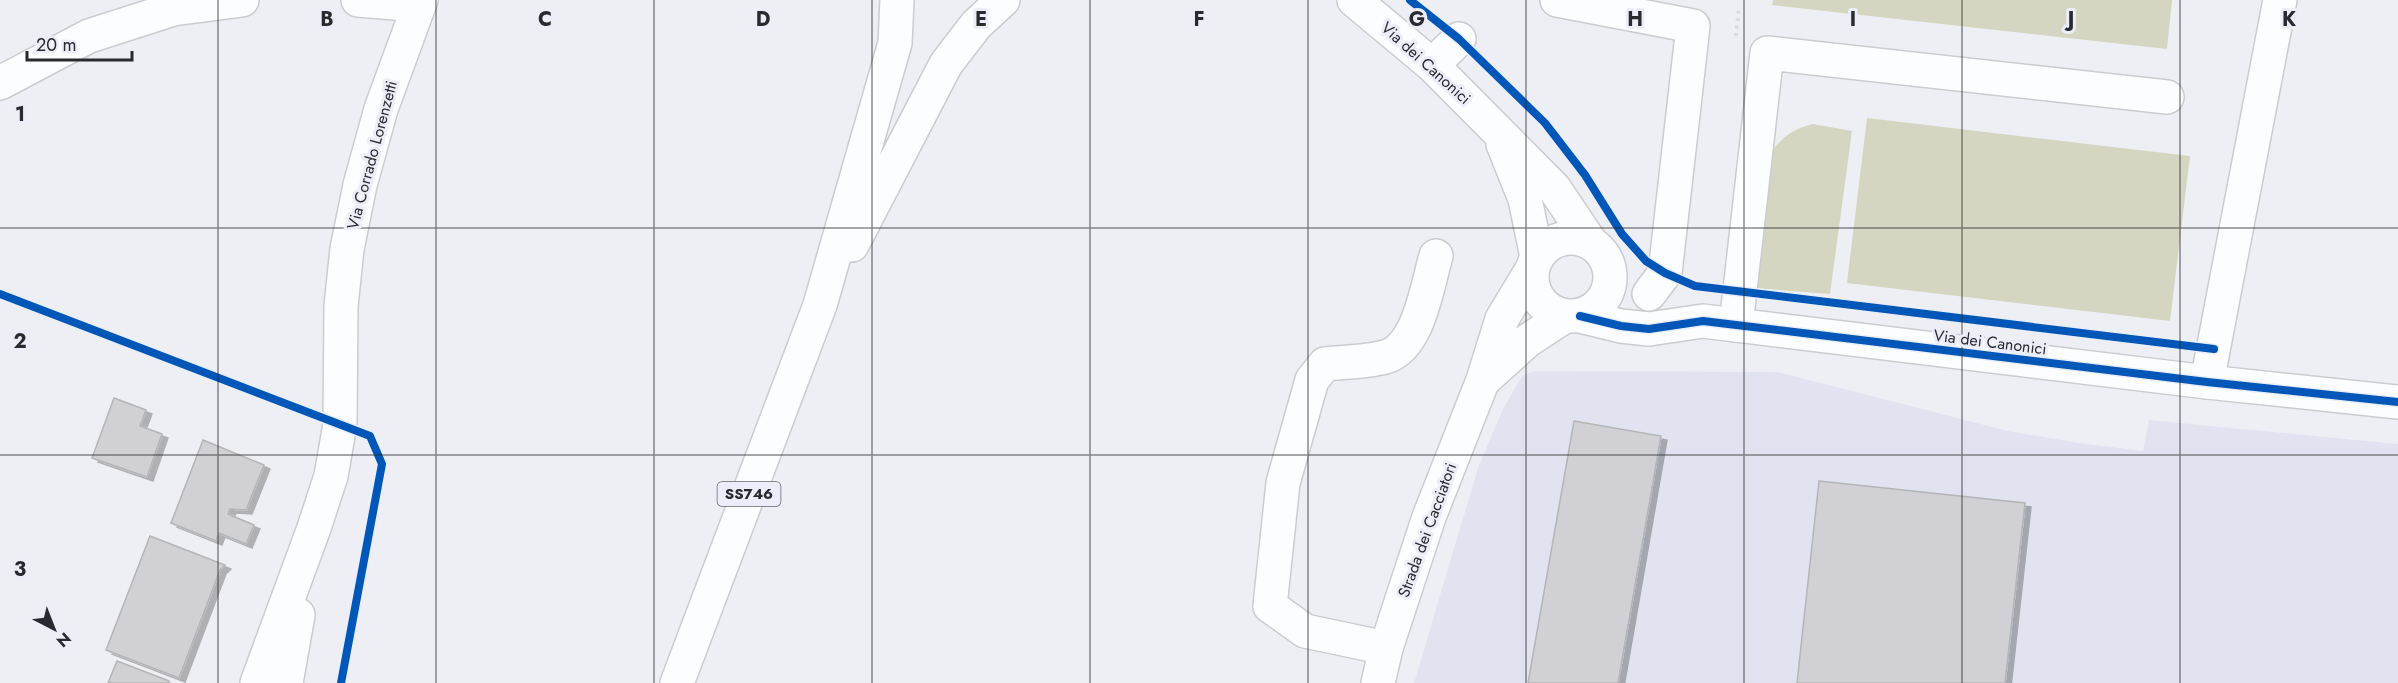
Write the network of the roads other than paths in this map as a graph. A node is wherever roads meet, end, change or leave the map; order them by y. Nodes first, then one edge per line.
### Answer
1 (242, 0) edge
2 (358, 0) edge
3 (897, 0) edge
4 (1002, 0) edge
5 (1354, 0) edge
6 (1557, 0) edge
7 (2280, 0) edge
8 (420, 2) edge
9 (1459, 39) dead end
10 (1432, 65) junction
11 (0, 83) edge
12 (2167, 97) dead end
13 (1496, 129) junction
14 (1600, 255) junction
15 (1436, 256) dead end
16 (1534, 264) junction
17 (1649, 294) junction
18 (820, 306) junction
19 (1572, 316) junction
20 (1703, 321) junction
21 (1736, 325) junction
22 (1483, 380) junction
23 (2207, 382) junction
24 (2398, 402) edge
25 (314, 528) junction
26 (1386, 648) junction
27 (257, 683) edge
28 (286, 683) edge
29 (677, 683) edge
30 (1378, 683) edge

1 - 11 street
2 - 8 street
3 - 18 street, SS746
4 - 18 street, SS746
5 - 10 street, Via dei Canonici
6 - 17 street
7 - 23 street
8 - 25 street, Via Corrado Lorenzetti
9 - 10 street
10 - 13 street, Via dei Canonici
12 - 21 street
13 - 14 street, Via dei Canonici
13 - 16 street, Via dei Canonici
14 - 16 street, Via dei Canonici
14 - 17 street, Via dei Canonici
14 - 19 street
15 - 26 street
16 - 19 street, Via dei Canonici
16 - 22 street, Strada dei Cacciatori
17 - 20 street, Via dei Canonici
18 - 29 street, SS746
19 - 20 street, Via dei Canonici
19 - 22 street, Strada dei Cacciatori
20 - 21 street, Via dei Canonici
21 - 23 street, Via dei Canonici
22 - 26 street, Strada dei Cacciatori
23 - 24 street, Via dei Canonici
25 - 27 street, Via Corrado Lorenzetti
25 - 28 street, Via Corrado Lorenzetti
26 - 30 street, Strada dei Cacciatori

